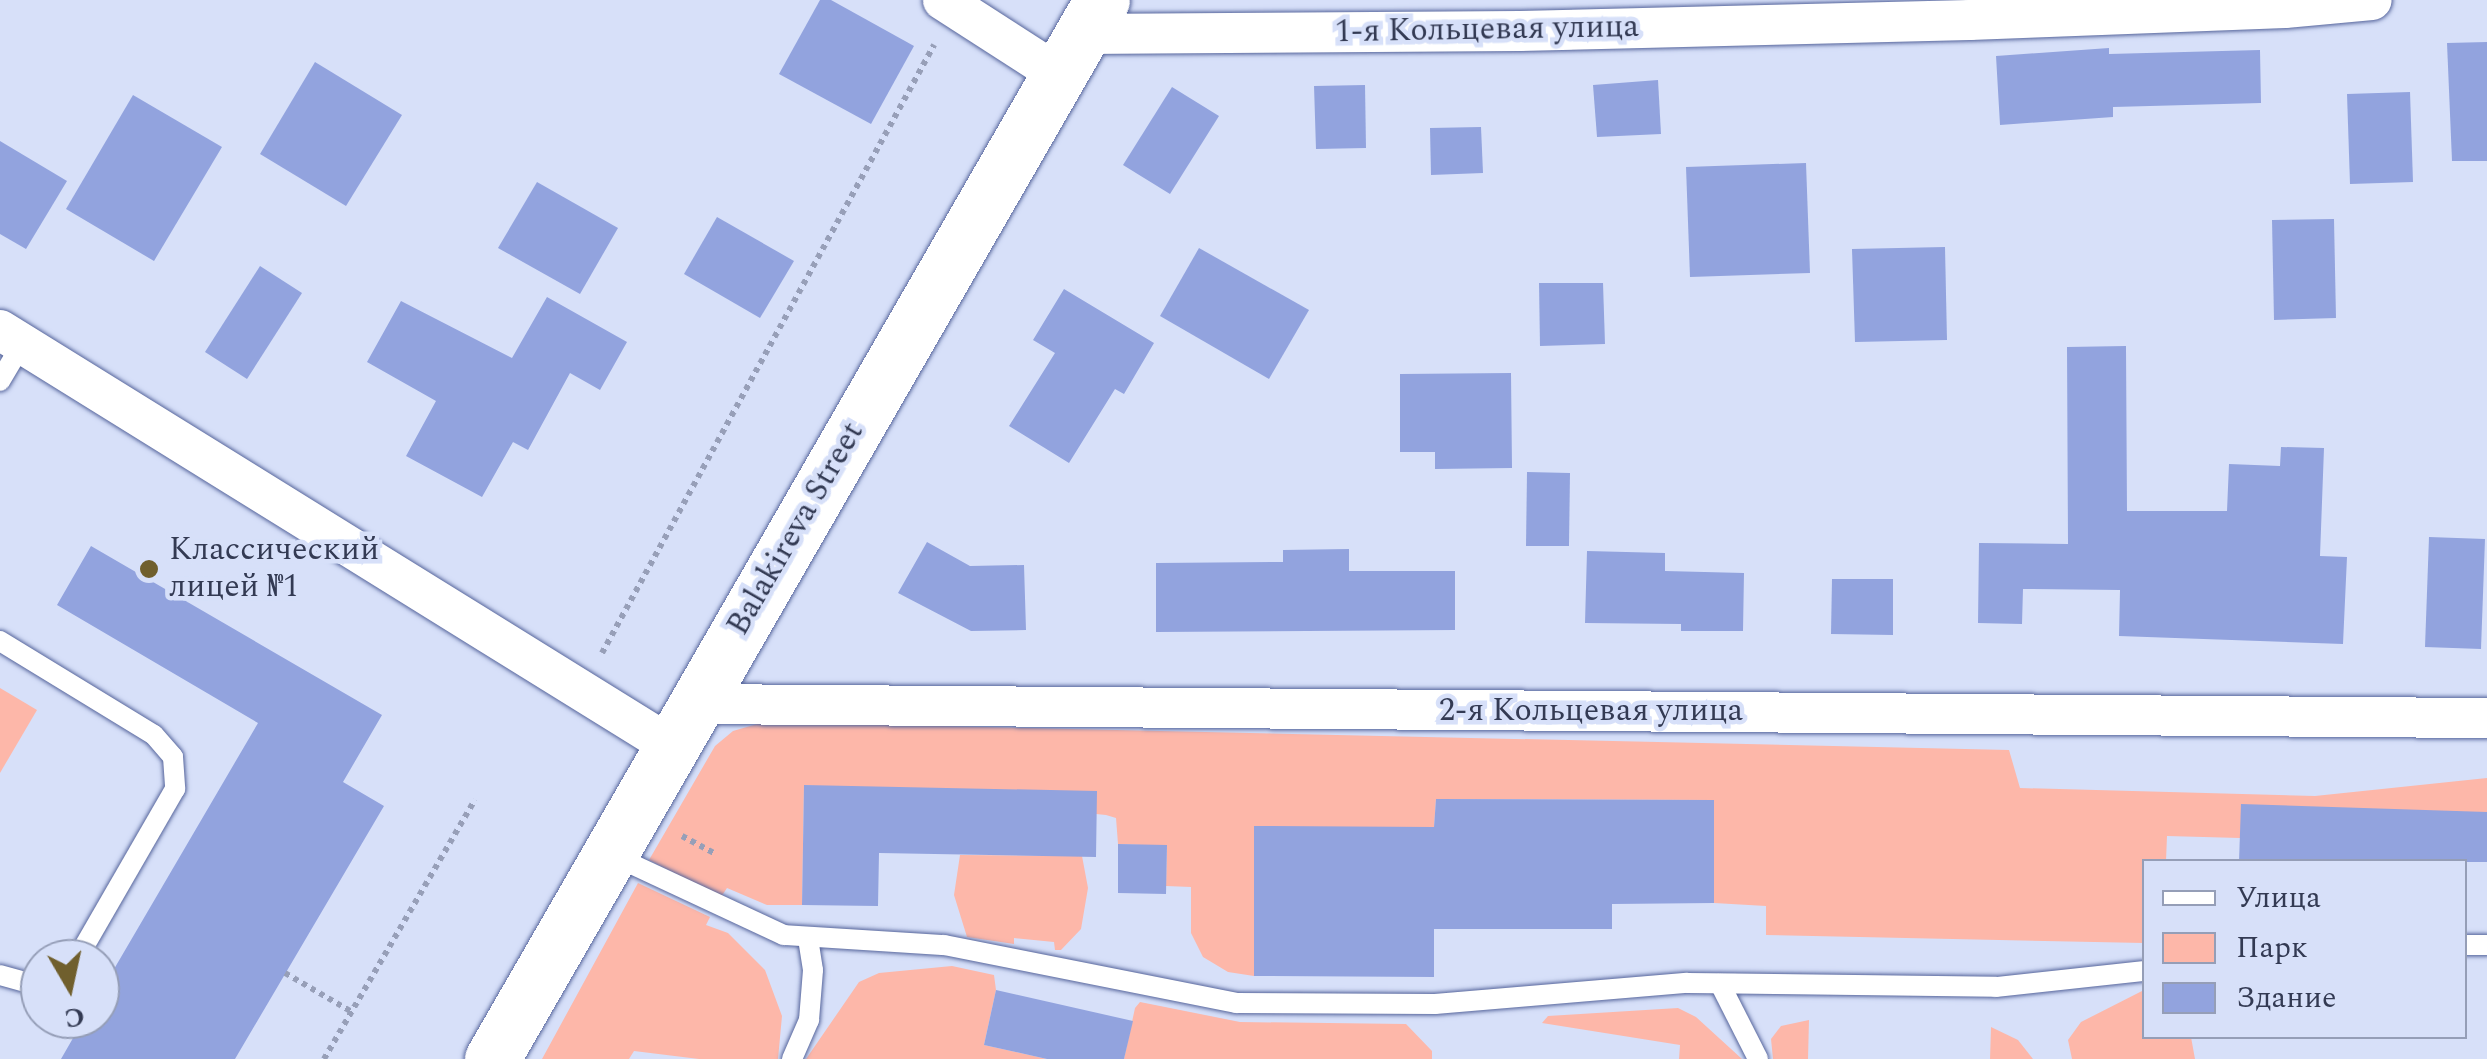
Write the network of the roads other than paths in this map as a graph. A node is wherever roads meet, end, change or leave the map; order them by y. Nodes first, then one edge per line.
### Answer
1 (2372, 0) edge
2 (949, 4) edge
3 (1081, 36) edge
4 (11, 337) edge
5 (0, 381) edge
6 (0, 641) edge
7 (2487, 718) edge
8 (683, 725) junction
9 (608, 853) junction
10 (89, 939) edge
11 (808, 940) junction
12 (2142, 971) edge
13 (1720, 984) junction
14 (492, 1059) edge
15 (792, 1059) edge
16 (1758, 1059) edge

1 - 3 street, 1-я Кольцевая улица
2 - 3 street
3 - 8 street, Balakireva Street
4 - 5 lane
4 - 8 street
6 - 10 lane
7 - 8 street, 2-я Кольцевая улица
8 - 9 street, Balakireva Street
9 - 11 lane
9 - 14 street, Balakireva Street
11 - 13 lane
11 - 15 lane
12 - 13 lane
13 - 16 lane

